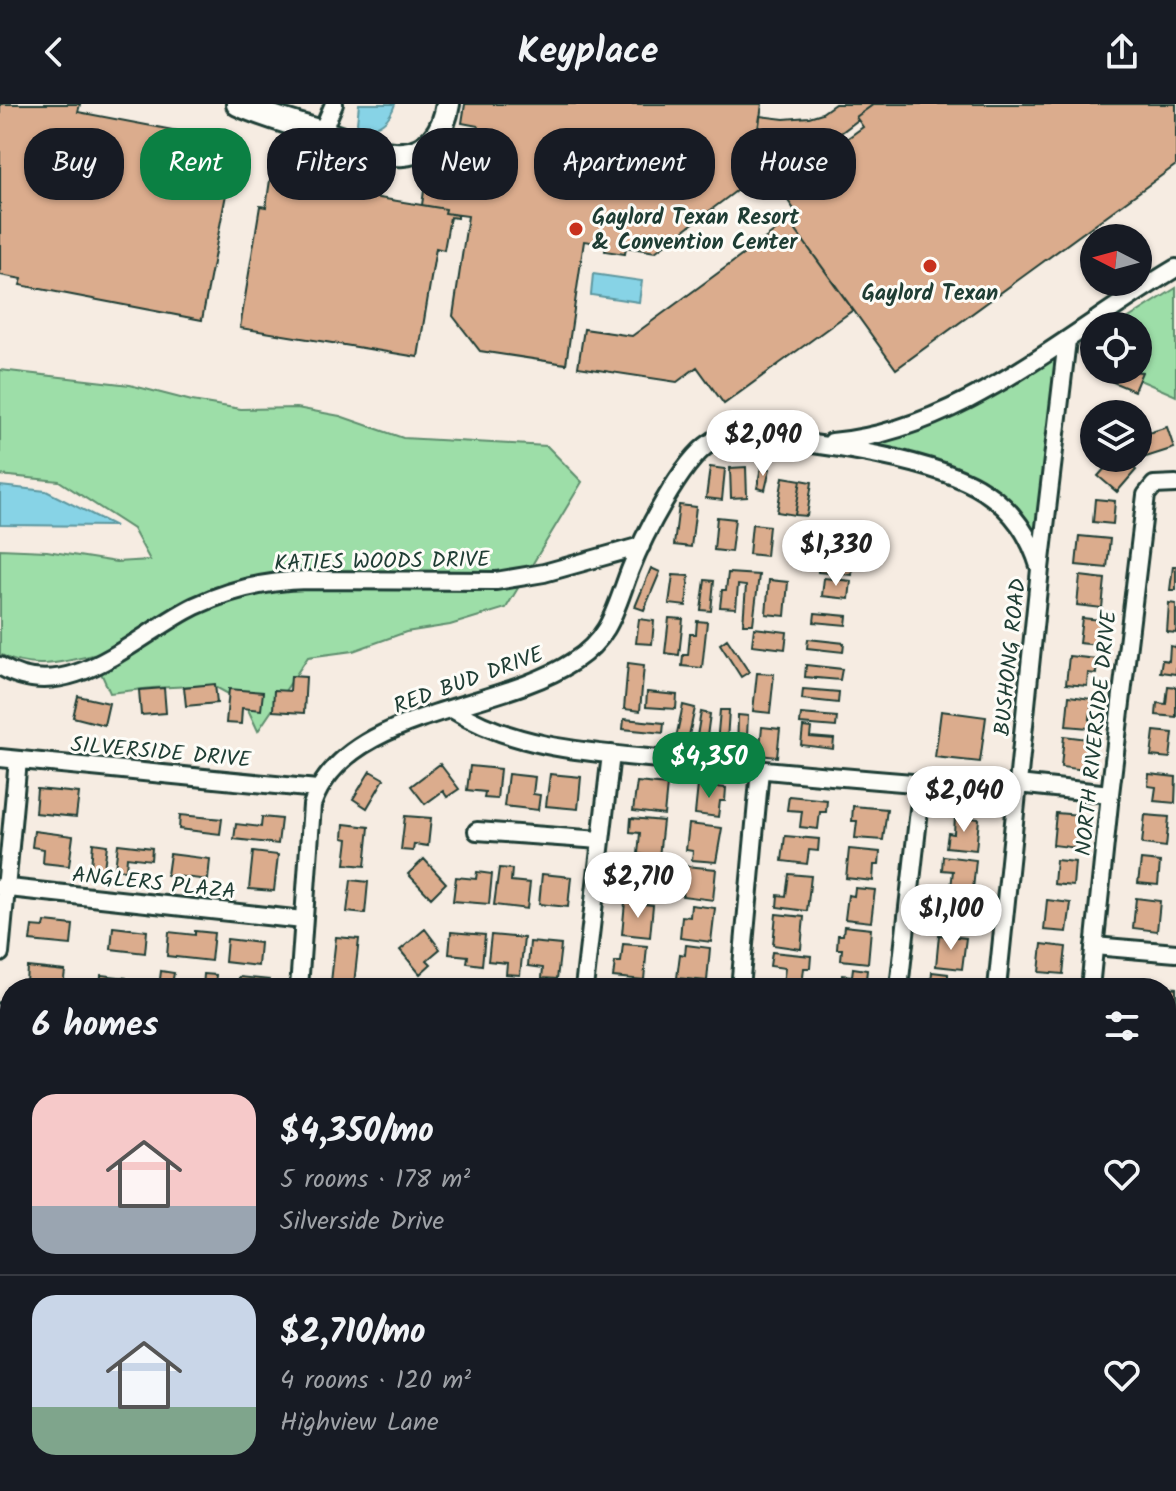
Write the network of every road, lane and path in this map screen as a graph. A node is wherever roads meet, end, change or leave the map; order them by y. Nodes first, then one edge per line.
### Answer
1 (238, 104) edge
2 (448, 104) edge
3 (333, 106) edge
4 (309, 128) edge
5 (324, 128) edge
6 (396, 152) edge
7 (1176, 268) edge
8 (1067, 340) junction
9 (726, 435) joint
10 (815, 443) junction
11 (1176, 484) edge
12 (641, 546) junction
13 (1040, 569) junction
14 (0, 666) edge
15 (452, 709) junction
16 (611, 754) junction
17 (0, 758) edge
18 (18, 760) junction
19 (760, 770) junction
20 (922, 783) junction
21 (1018, 788) junction
22 (317, 789) junction
23 (1110, 794) junction
24 (477, 831) dead end
25 (600, 840) junction
26 (3, 888) edge
27 (303, 920) junction
28 (1094, 946) junction
29 (0, 953) edge
30 (1176, 953) edge
31 (300, 978) edge
32 (585, 978) edge
33 (741, 978) edge
34 (900, 978) edge
35 (998, 978) edge
36 (1091, 978) edge

1 - 4 street
2 - 6 street
3 - 5 street
7 - 8 street
8 - 10 street
8 - 13 street, BUSHONG ROAD
9 - 10 street, BUSHONG ROAD
9 - 12 street, RED BUD DRIVE
10 - 13 street, BUSHONG ROAD
11 - 23 street, NORTH RIVERSIDE DRIVE
12 - 14 street, KATIES WOODS DRIVE
12 - 15 street, RED BUD DRIVE
13 - 21 street, BUSHONG ROAD
15 - 16 street
15 - 22 street, RED BUD DRIVE
16 - 19 street
16 - 25 street
17 - 18 street, SILVERSIDE DRIVE
18 - 22 street, SILVERSIDE DRIVE
18 - 26 street
19 - 20 street
19 - 33 street
20 - 21 street
20 - 34 street
21 - 23 street
21 - 35 street, BUSHONG ROAD
22 - 27 street
23 - 28 street, NORTH RIVERSIDE DRIVE
24 - 25 street
25 - 32 street
26 - 27 street, ANGLERS PLAZA
26 - 29 street
27 - 31 street
28 - 30 street
28 - 36 street, NORTH RIVERSIDE DRIVE

